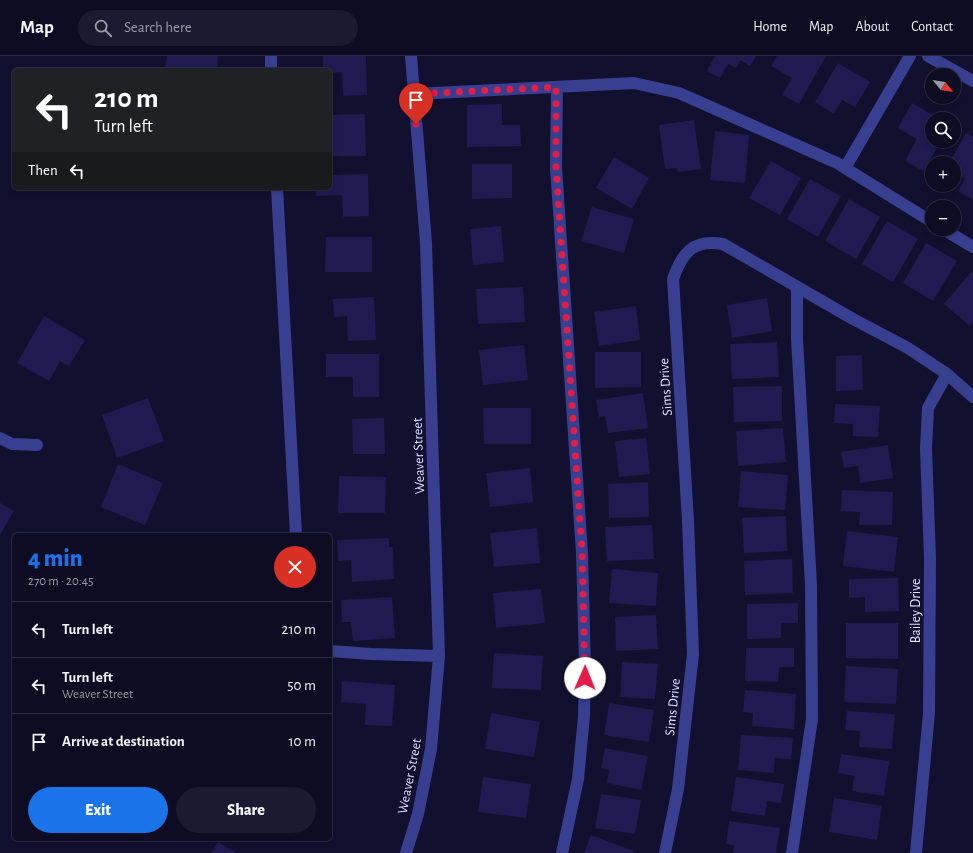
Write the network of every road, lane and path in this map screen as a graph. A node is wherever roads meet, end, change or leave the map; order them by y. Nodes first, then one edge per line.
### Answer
1 (271, 56) edge
2 (411, 56) edge
3 (910, 56) edge
4 (928, 56) edge
5 (271, 68) edge
6 (973, 81) edge
7 (556, 87) junction
8 (414, 94) junction
9 (845, 168) junction
10 (277, 190) edge
11 (925, 218) edge
12 (955, 236) edge
13 (973, 247) edge
14 (797, 287) junction
15 (947, 374) junction
16 (973, 397) edge
17 (0, 438) edge
18 (37, 444) dead end
19 (296, 533) edge
20 (332, 651) edge
21 (439, 656) junction
22 (406, 853) edge
23 (562, 853) edge
24 (665, 853) edge
25 (792, 853) edge
26 (916, 853) edge

1 - 5 street
2 - 8 street, Weaver Street
3 - 9 street
4 - 6 street
7 - 8 street
7 - 9 street
7 - 23 street
8 - 21 street, Weaver Street
9 - 11 street
10 - 19 street
12 - 13 street
14 - 15 street, Sims Drive
14 - 24 street, Sims Drive
14 - 25 street
15 - 16 street, Sims Drive
15 - 26 street, Bailey Drive
17 - 18 street
20 - 21 street
21 - 22 street, Weaver Street

